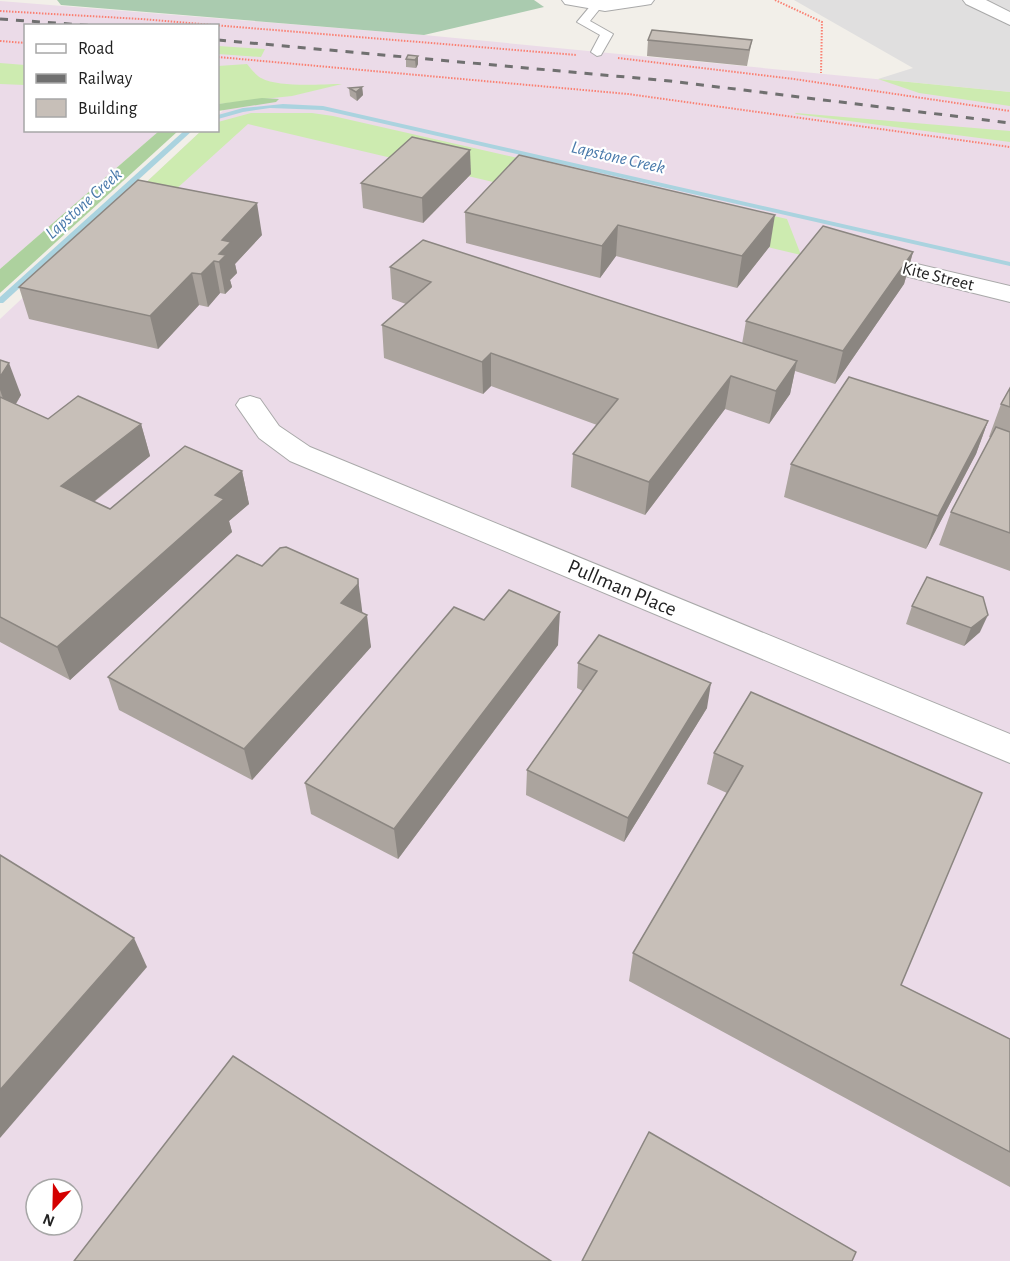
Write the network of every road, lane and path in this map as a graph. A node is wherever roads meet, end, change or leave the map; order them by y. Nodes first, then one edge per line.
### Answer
1 (571, 0) edge
2 (645, 0) edge
3 (776, 0) edge
4 (972, 0) edge
5 (596, 6) junction
6 (0, 11) edge
7 (1010, 19) edge
8 (201, 24) edge
9 (219, 26) edge
10 (0, 41) edge
11 (24, 43) edge
12 (594, 53) junction
13 (219, 57) edge
14 (821, 73) dead end
15 (1010, 111) edge
16 (1010, 147) edge
17 (867, 259) edge
18 (1010, 294) edge
19 (250, 405) dead end
20 (1010, 749) edge

1 - 5 street
2 - 5 street
3 - 14 path
4 - 7 street
5 - 12 lane
6 - 8 path
9 - 12 path
10 - 11 path
12 - 15 path
13 - 16 path
17 - 18 street, Kite Street
19 - 20 street, Pullman Place

